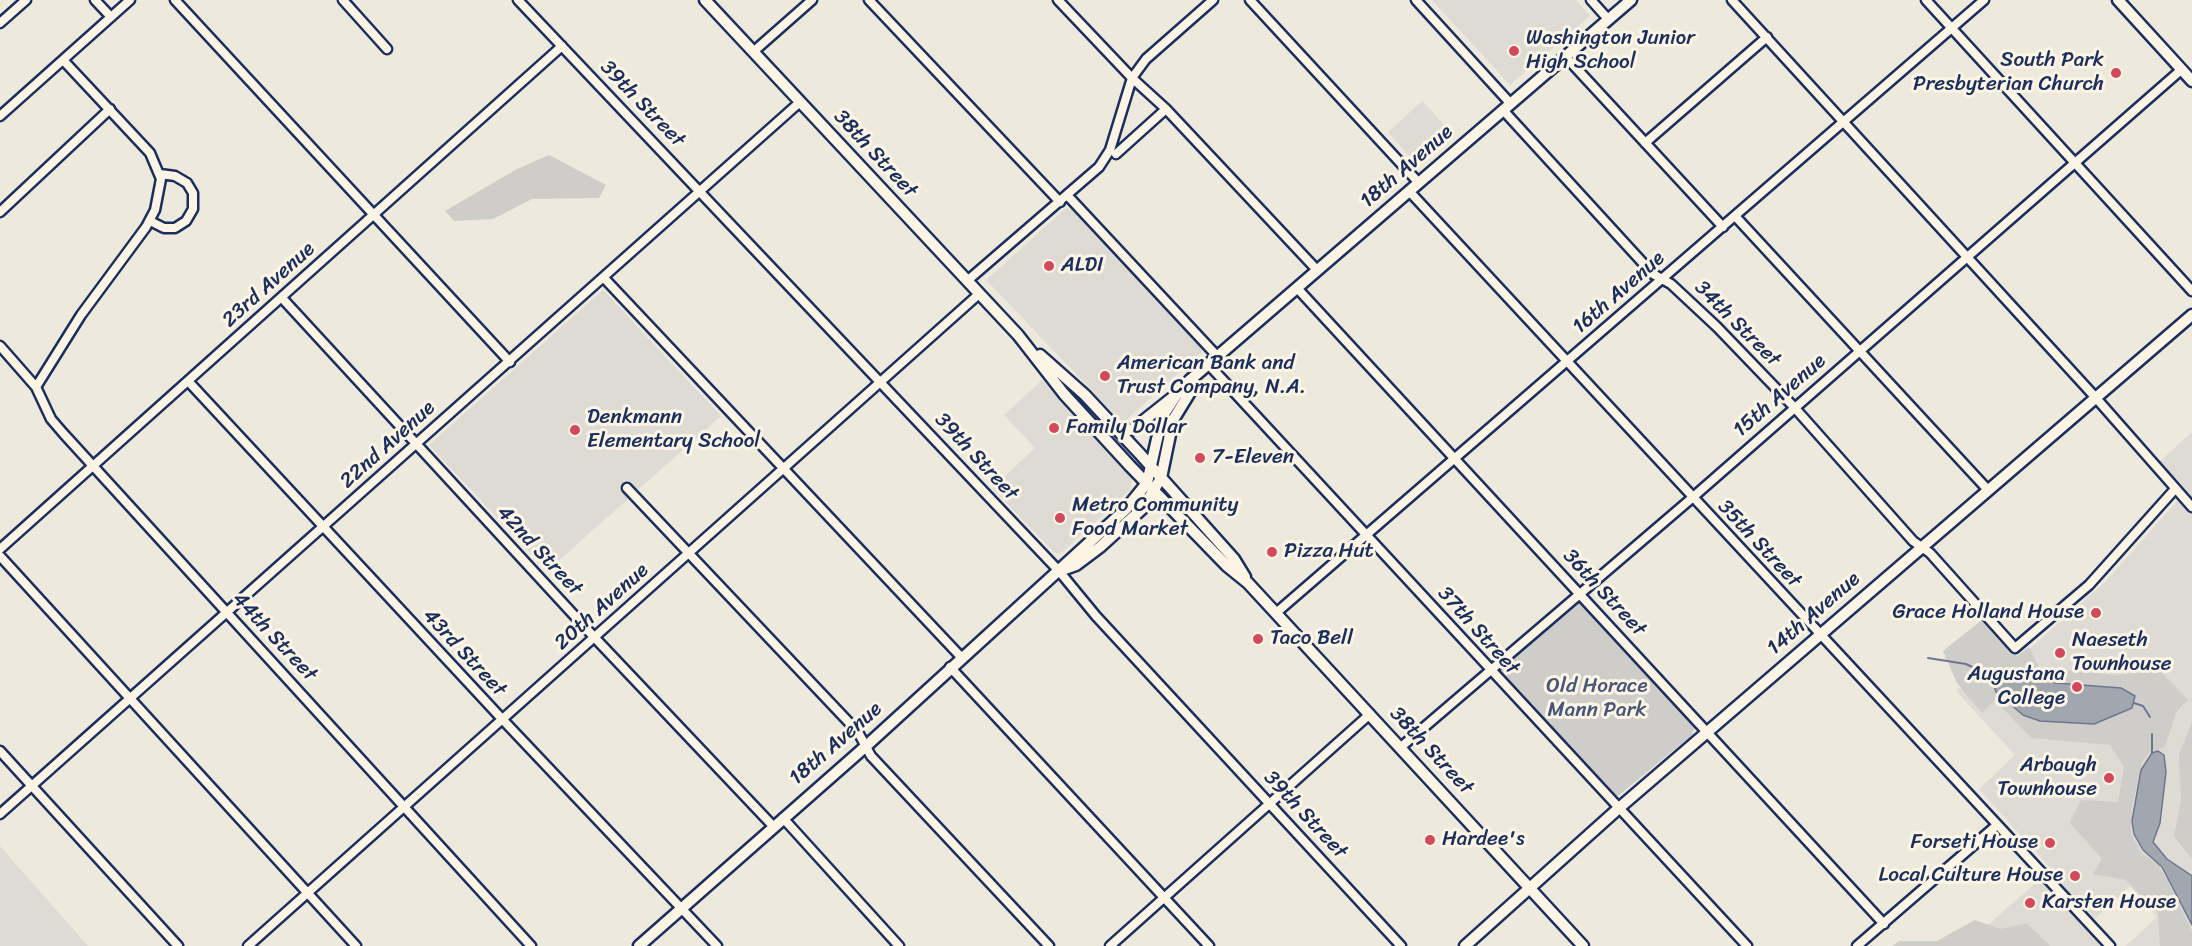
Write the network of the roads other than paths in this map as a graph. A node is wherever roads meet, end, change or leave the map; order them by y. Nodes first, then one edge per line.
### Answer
1 (26, 0) edge
2 (95, 0) edge
3 (130, 0) edge
4 (175, 0) edge
5 (343, 0) edge
6 (518, 0) edge
7 (705, 0) edge
8 (812, 0) edge
9 (869, 0) edge
10 (1058, 0) edge
11 (1213, 0) edge
12 (1250, 0) edge
13 (1416, 0) edge
14 (1591, 0) edge
15 (1631, 0) edge
16 (1732, 0) edge
17 (1926, 0) edge
18 (1984, 0) edge
19 (2118, 0) edge
20 (111, 17) junction
21 (1608, 19) junction
22 (0, 23) edge
23 (1952, 28) junction
24 (1767, 37) junction
25 (562, 46) junction
26 (387, 49) dead end
27 (753, 52) junction
28 (1565, 56) junction
29 (63, 60) junction
30 (2181, 70) junction
31 (1132, 78) junction
32 (2192, 81) edge
33 (800, 102) junction
34 (1506, 106) junction
35 (1166, 109) junction
36 (110, 110) junction
37 (0, 116) edge
38 (1844, 122) junction
39 (1645, 143) junction
40 (1116, 154) dead end
41 (2074, 164) junction
42 (160, 174) junction
43 (1419, 183) junction
44 (700, 191) junction
45 (1409, 191) junction
46 (1067, 195) junction
47 (1060, 202) junction
48 (0, 212) edge
49 (374, 215) junction
50 (1736, 216) junction
51 (150, 221) junction
52 (1723, 227) junction
53 (1967, 256) junction
54 (1317, 270) junction
55 (604, 278) junction
56 (1662, 279) junction
57 (967, 281) junction
58 (1297, 288) junction
59 (2192, 291) edge
60 (979, 294) junction
61 (282, 298) junction
62 (2192, 315) edge
63 (1018, 335) junction
64 (0, 346) edge
65 (1859, 351) junction
66 (1218, 357) junction
67 (510, 362) junction
68 (1567, 362) junction
69 (1209, 365) junction
70 (188, 381) junction
71 (881, 382) junction
72 (36, 387) junction
73 (1177, 394) junction
74 (2096, 398) junction
75 (1794, 406) junction
76 (1116, 428) junction
77 (417, 444) junction
78 (1454, 458) junction
79 (93, 466) junction
80 (1152, 468) junction
81 (783, 469) junction
82 (1161, 478) junction
83 (627, 488) dead end
84 (1151, 488) junction
85 (2175, 489) junction
86 (1988, 490) junction
87 (1692, 498) junction
88 (2192, 507) edge
89 (323, 527) junction
90 (1366, 534) junction
91 (1921, 547) junction
92 (0, 549) edge
93 (688, 554) junction
94 (0, 556) edge
95 (1059, 571) junction
96 (1248, 583) junction
97 (1579, 592) junction
98 (226, 613) junction
99 (1276, 614) junction
100 (1819, 635) junction
101 (595, 638) junction
102 (962, 658) junction
103 (950, 668) junction
104 (1489, 670) junction
105 (130, 699) junction
106 (1370, 714) junction
107 (503, 720) junction
108 (1708, 731) junction
109 (865, 747) junction
110 (1401, 747) junction
111 (0, 751) edge
112 (32, 785) junction
113 (1269, 804) junction
114 (405, 807) junction
115 (1619, 808) junction
116 (0, 814) edge
117 (783, 818) junction
118 (1997, 825) junction
119 (773, 826) junction
120 (1530, 888) junction
121 (308, 893) junction
122 (1164, 897) junction
123 (681, 909) junction
124 (1884, 924) junction
125 (178, 946) edge
126 (248, 946) edge
127 (356, 946) edge
128 (531, 946) edge
129 (639, 946) edge
130 (717, 946) edge
131 (898, 946) edge
132 (1049, 946) edge
133 (1110, 946) edge
134 (1209, 946) edge
135 (1401, 946) edge
136 (1465, 946) edge
137 (1583, 946) edge
138 (1746, 946) edge
139 (1857, 946) edge
140 (2110, 946) edge

1 - 22 street
2 - 20 street
3 - 20 street
4 - 49 street
5 - 26 street
6 - 25 street, 39th Street
7 - 27 street, 38th Street
8 - 27 street
9 - 47 street
10 - 31 street
11 - 31 street
12 - 43 street
13 - 34 street, 34th Street
14 - 21 street
15 - 21 street, 18th Avenue
16 - 24 street
17 - 23 street
18 - 23 street, 16th Avenue
19 - 30 street
20 - 29 street
21 - 28 street, 18th Avenue
23 - 38 street, 16th Avenue
23 - 41 street
24 - 38 street
24 - 39 street
25 - 44 street, 39th Street
25 - 49 street, 23rd Avenue
27 - 33 street, 38th Street
28 - 34 street, 18th Avenue
28 - 39 street
29 - 36 street
29 - 37 street
30 - 32 street
30 - 41 street, 15th Avenue
31 - 35 street
31 - 46 street
33 - 44 street, 22nd Avenue
33 - 57 street, 38th Street
34 - 43 street, 18th Avenue
34 - 56 street, 34th Street
35 - 40 street
35 - 54 street
36 - 42 street
36 - 48 street
38 - 50 street, 16th Avenue
38 - 53 street
39 - 52 street
41 - 53 street, 15th Avenue
41 - 59 street
42 - 51 street
42 - 51 street
43 - 45 street, 18th Avenue
44 - 55 street, 22nd Avenue
44 - 71 street, 39th Street
45 - 54 street, 18th Avenue
45 - 68 street, 35th Street
46 - 47 street
46 - 66 street
47 - 57 street
49 - 61 street, 23rd Avenue
49 - 67 street
50 - 52 street, 16th Avenue
50 - 65 street
51 - 72 street
52 - 56 street, 16th Avenue
53 - 65 street, 15th Avenue
53 - 74 street
54 - 58 street, 18th Avenue
55 - 67 street, 22nd Avenue
55 - 81 street
56 - 68 street, 16th Avenue
56 - 75 street, 34th Street
57 - 60 street, 38th Street
58 - 66 street, 18th Avenue
58 - 78 street, 36th Street
60 - 63 street, 38th Street
60 - 71 street, 20th Avenue
61 - 70 street, 23rd Avenue
61 - 77 street, 42nd Street
62 - 74 street, 14th Avenue
63 - 76 street, 38th Street
63 - 84 street, 38th Street
64 - 72 street, 44th Street
65 - 75 street, 15th Avenue
65 - 86 street
66 - 69 street, 18th Avenue
67 - 77 street, 22nd Avenue
68 - 78 street, 16th Avenue
68 - 87 street, 35th Street
69 - 73 street, 18th Avenue
69 - 82 street, 18th Avenue
69 - 90 street, 37th Street
70 - 79 street, 23rd Avenue
70 - 89 street, 43rd Street
71 - 81 street, 20th Avenue
71 - 95 street, 39th Street
72 - 79 street, 44th Street
73 - 76 street
73 - 80 street, 18th Avenue
74 - 85 street
74 - 86 street, 14th Avenue
75 - 87 street, 15th Avenue
75 - 91 street, 34th Street
76 - 80 street, 38th Street
77 - 89 street, 22nd Avenue
77 - 101 street, 42nd Street
78 - 90 street, 16th Avenue
78 - 97 street, 36th Street
79 - 92 street, 23rd Avenue
79 - 98 street, 44th Street
80 - 82 street, 38th Street
80 - 84 street, 18th Avenue
81 - 93 street, 20th Avenue
81 - 102 street
82 - 84 street, 18th Avenue
82 - 96 street, 38th Street
83 - 93 street
84 - 95 street, 18th Avenue
84 - 96 street, 38th Street
85 - 88 street
85 - 91 street, 34th Street
86 - 91 street, 14th Avenue
87 - 97 street, 15th Avenue
87 - 100 street, 35th Street
89 - 98 street, 22nd Avenue
89 - 107 street, 43rd Street
90 - 99 street, 16th Avenue
90 - 104 street, 37th Street
91 - 100 street, 14th Avenue
93 - 101 street, 20th Avenue
93 - 109 street
94 - 105 street
95 - 102 street, 18th Avenue
95 - 113 street, 39th Street
96 - 99 street, 38th Street
97 - 104 street, 15th Avenue
97 - 108 street, 36th Street
98 - 105 street, 22nd Avenue
98 - 114 street, 44th Street
99 - 106 street, 38th Street
100 - 108 street, 14th Avenue
100 - 118 street, 35th Street
101 - 107 street, 20th Avenue
101 - 119 street, 42nd Street
102 - 103 street, 18th Avenue
103 - 109 street, 18th Avenue
103 - 122 street
104 - 110 street, 15th Avenue
104 - 115 street, 37th Street
105 - 112 street, 22nd Avenue
105 - 121 street
106 - 110 street, 38th Street
106 - 113 street
107 - 114 street, 20th Avenue
107 - 123 street, 43rd Street
108 - 115 street, 14th Avenue
108 - 124 street, 36th Street
109 - 117 street, 18th Avenue
109 - 132 street
110 - 120 street, 38th Street
111 - 112 street
112 - 116 street, 22nd Avenue
112 - 125 street
113 - 122 street
113 - 135 street, 39th Street
114 - 121 street, 20th Avenue
114 - 128 street, 44th Street
115 - 120 street, 14th Avenue
115 - 138 street, 37th Street
117 - 119 street, 18th Avenue
117 - 131 street
118 - 124 street
118 - 140 street, 35th Street
119 - 123 street, 18th Avenue
120 - 136 street, 14th Avenue
120 - 137 street, 38th Street
121 - 126 street, 20th Avenue
121 - 127 street
122 - 133 street
122 - 134 street
123 - 129 street, 18th Avenue
123 - 130 street, 43rd Street
124 - 139 street

